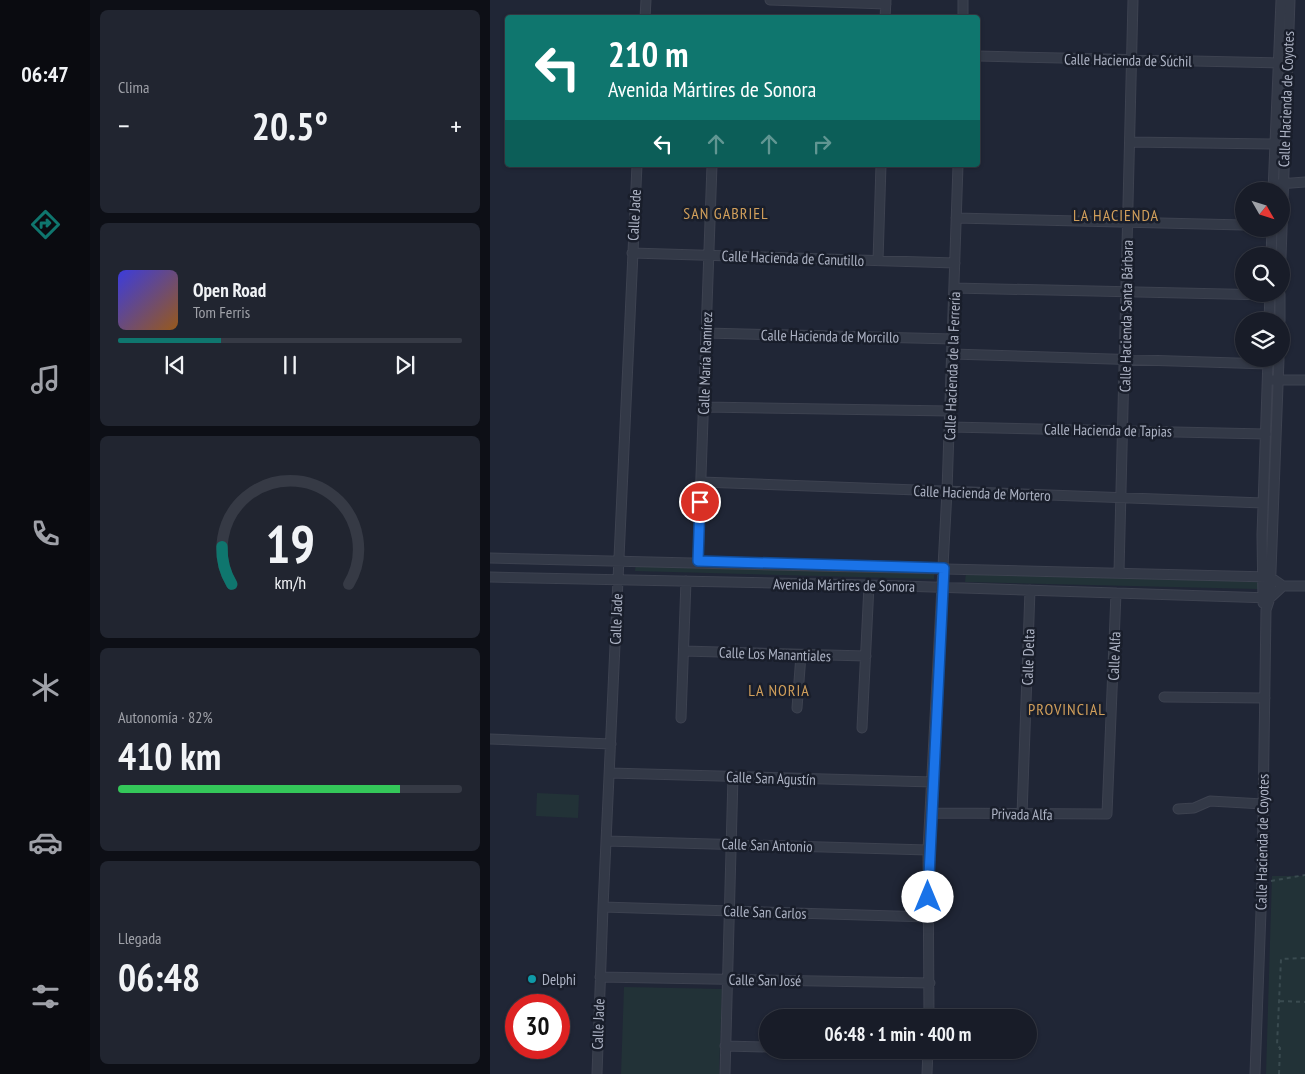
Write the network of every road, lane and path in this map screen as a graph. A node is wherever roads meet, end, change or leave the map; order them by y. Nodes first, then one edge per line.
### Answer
1 (646, 0) edge
2 (770, 0) edge
3 (964, 0) edge
4 (1133, 0) edge
5 (1280, 0) edge
6 (1290, 0) edge
7 (886, 2) edge
8 (645, 15) edge
9 (886, 15) edge
10 (963, 15) edge
11 (980, 56) edge
12 (1132, 60) junction
13 (1278, 63) junction
14 (1130, 142) junction
15 (1275, 144) junction
16 (637, 167) edge
17 (712, 167) edge
18 (881, 167) edge
19 (958, 167) edge
20 (1273, 182) edge
21 (1283, 182) edge
22 (1305, 182) edge
23 (1290, 183) edge
24 (956, 218) junction
25 (1128, 222) junction
26 (1235, 226) edge
27 (632, 253) junction
28 (709, 256) junction
29 (878, 261) junction
30 (955, 263) junction
31 (954, 288) junction
32 (1126, 292) junction
33 (1235, 294) edge
34 (706, 333) junction
35 (953, 339) junction
36 (952, 354) junction
37 (1124, 360) junction
38 (1235, 361) edge
39 (1268, 367) edge
40 (1278, 367) edge
41 (1268, 380) junction
42 (1278, 380) junction
43 (1305, 380) edge
44 (704, 407) junction
45 (950, 411) junction
46 (950, 426) junction
47 (1123, 431) junction
48 (1266, 434) junction
49 (701, 482) junction
50 (947, 491) junction
51 (1121, 499) junction
52 (1263, 503) junction
53 (490, 558) edge
54 (618, 559) junction
55 (698, 561) junction
56 (944, 568) junction
57 (1119, 572) junction
58 (1266, 576) junction
59 (490, 577) edge
60 (618, 580) junction
61 (686, 581) junction
62 (869, 585) junction
63 (1283, 586) junction
64 (1305, 586) edge
65 (943, 587) junction
66 (1030, 590) junction
67 (1116, 593) junction
68 (1266, 598) junction
69 (684, 651) junction
70 (801, 655) junction
71 (866, 656) junction
72 (1164, 697) dead end
73 (1266, 698) junction
74 (797, 708) dead end
75 (682, 718) dead end
76 (862, 728) dead end
77 (490, 739) edge
78 (611, 744) junction
79 (610, 772) junction
80 (733, 776) junction
81 (933, 782) junction
82 (1263, 804) junction
83 (1178, 809) dead end
84 (1109, 810) joint
85 (931, 813) junction
86 (1022, 815) junction
87 (606, 841) junction
88 (731, 844) junction
89 (928, 850) junction
90 (1305, 875) edge
91 (1262, 884) junction
92 (603, 907) junction
93 (730, 911) junction
94 (928, 917) junction
95 (1305, 958) edge
96 (600, 977) junction
97 (727, 979) junction
98 (930, 983) junction
99 (1279, 1001) junction
100 (1305, 1002) edge
101 (929, 1009) edge
102 (725, 1046) junction
103 (759, 1047) edge
104 (928, 1059) edge
105 (598, 1074) edge
106 (725, 1074) edge
107 (927, 1074) edge
108 (1255, 1074) edge
109 (1279, 1074) edge

1 - 8 street
2 - 7 street
3 - 10 street
4 - 12 street, Calle Hacienda Santa Bárbara
5 - 13 street, Calle Hacienda de Coyotes
6 - 21 street, Calle Hacienda de Coyotes
7 - 9 street
11 - 12 street, Calle Hacienda de Súchil
12 - 13 street, Calle Hacienda de Súchil
12 - 14 street, Calle Hacienda Santa Bárbara
13 - 15 street, Calle Hacienda de Coyotes
14 - 15 street
14 - 25 street, Calle Hacienda Santa Bárbara
15 - 20 street, Calle Hacienda de Coyotes
16 - 27 street, Calle Jade
17 - 28 street, Calle María Ramírez
18 - 29 street
19 - 24 street, Calle Hacienda de la Ferrería
22 - 23 street
24 - 25 street
24 - 30 street, Calle Hacienda de la Ferrería
25 - 26 street
25 - 32 street, Calle Hacienda Santa Bárbara
27 - 28 street, Calle Hacienda de Canutillo
27 - 54 street, Calle Jade
28 - 29 street, Calle Hacienda de Canutillo
28 - 34 street, Calle María Ramírez
29 - 30 street, Calle Hacienda de Canutillo
30 - 31 street, Calle Hacienda de la Ferrería
31 - 32 street
31 - 35 street, Calle Hacienda de la Ferrería
32 - 33 street
32 - 37 street, Calle Hacienda Santa Bárbara
34 - 35 street, Calle Hacienda de Morcillo
34 - 44 street, Calle María Ramírez
35 - 36 street, Calle Hacienda de la Ferrería
36 - 37 street
36 - 45 street, Calle Hacienda de la Ferrería
37 - 38 street
37 - 47 street, Calle Hacienda Santa Bárbara
39 - 41 street, Calle Hacienda de Coyotes
40 - 42 street, Calle Hacienda de Coyotes
41 - 42 street
41 - 48 street, Calle Hacienda de Coyotes
42 - 43 street
42 - 58 street, Calle Hacienda de Coyotes
44 - 45 street
44 - 49 street, Calle María Ramírez
45 - 46 street, Calle Hacienda de la Ferrería
46 - 47 street, Calle Hacienda de Tapias
46 - 50 street, Calle Hacienda de la Ferrería
47 - 48 street, Calle Hacienda de Tapias
47 - 51 street, Calle Hacienda Santa Bárbara
48 - 52 street, Calle Hacienda de Coyotes
49 - 50 street, Calle Hacienda de Mortero
49 - 55 street, Calle María Ramírez
50 - 51 street, Calle Hacienda de Mortero
50 - 56 street, Calle Hacienda de la Ferrería
51 - 52 street, Calle Hacienda de Mortero
51 - 57 street, Calle Hacienda Santa Bárbara
52 - 58 street, Calle Hacienda de Coyotes
53 - 54 street, Avenida Mártires de Sonora
54 - 55 street, Avenida Mártires de Sonora
54 - 60 street, Calle Jade
55 - 56 street, Avenida Mártires de Sonora
56 - 57 street, Avenida Mártires de Sonora
56 - 65 street, Calle Hacienda de la Ferrería
57 - 58 street, Avenida Mártires de Sonora
58 - 63 street
58 - 68 street, Calle Hacienda de Coyotes
59 - 60 street, Avenida Mártires de Sonora
60 - 61 street, Avenida Mártires de Sonora
60 - 78 street, Calle Jade
61 - 62 street, Avenida Mártires de Sonora
61 - 69 street
62 - 65 street, Avenida Mártires de Sonora
62 - 71 street
63 - 64 street
63 - 68 street
65 - 66 street, Avenida Mártires de Sonora
65 - 81 street, Calle Hacienda de la Ferrería
66 - 67 street, Avenida Mártires de Sonora
66 - 86 street, Calle Delta
67 - 68 street, Avenida Mártires de Sonora
67 - 84 street, Calle Alfa
68 - 73 street, Calle Hacienda de Coyotes
69 - 70 street, Calle Los Manantiales
69 - 75 street
70 - 71 street, Calle Los Manantiales
70 - 74 street
71 - 76 street
72 - 73 street
73 - 82 street, Calle Hacienda de Coyotes
77 - 78 street
78 - 79 street, Calle Jade
79 - 80 street, Calle San Agustín
79 - 87 street, Calle Jade
80 - 81 street, Calle San Agustín
80 - 88 street
81 - 85 street, Calle Hacienda de la Ferrería
82 - 83 street
82 - 91 street, Calle Hacienda de Coyotes
84 - 86 street, Privada Alfa
85 - 86 street, Privada Alfa
85 - 89 street, Calle Hacienda de la Ferrería
87 - 88 street, Calle San Antonio
87 - 92 street, Calle Jade
88 - 89 street, Calle San Antonio
88 - 93 street
89 - 94 street, Calle Hacienda de la Ferrería
90 - 91 path
91 - 108 street, Calle Hacienda de Coyotes
92 - 93 street, Calle San Carlos
92 - 96 street, Calle Jade
93 - 94 street, Calle San Carlos
93 - 97 street
94 - 98 street, Calle Hacienda de la Ferrería
95 - 99 path
96 - 97 street, Calle San José
96 - 105 street, Calle Jade
97 - 98 street, Calle San José
97 - 102 street
98 - 101 street, Calle Hacienda de la Ferrería
99 - 100 path
99 - 109 path
102 - 103 street
102 - 106 street
104 - 107 street

